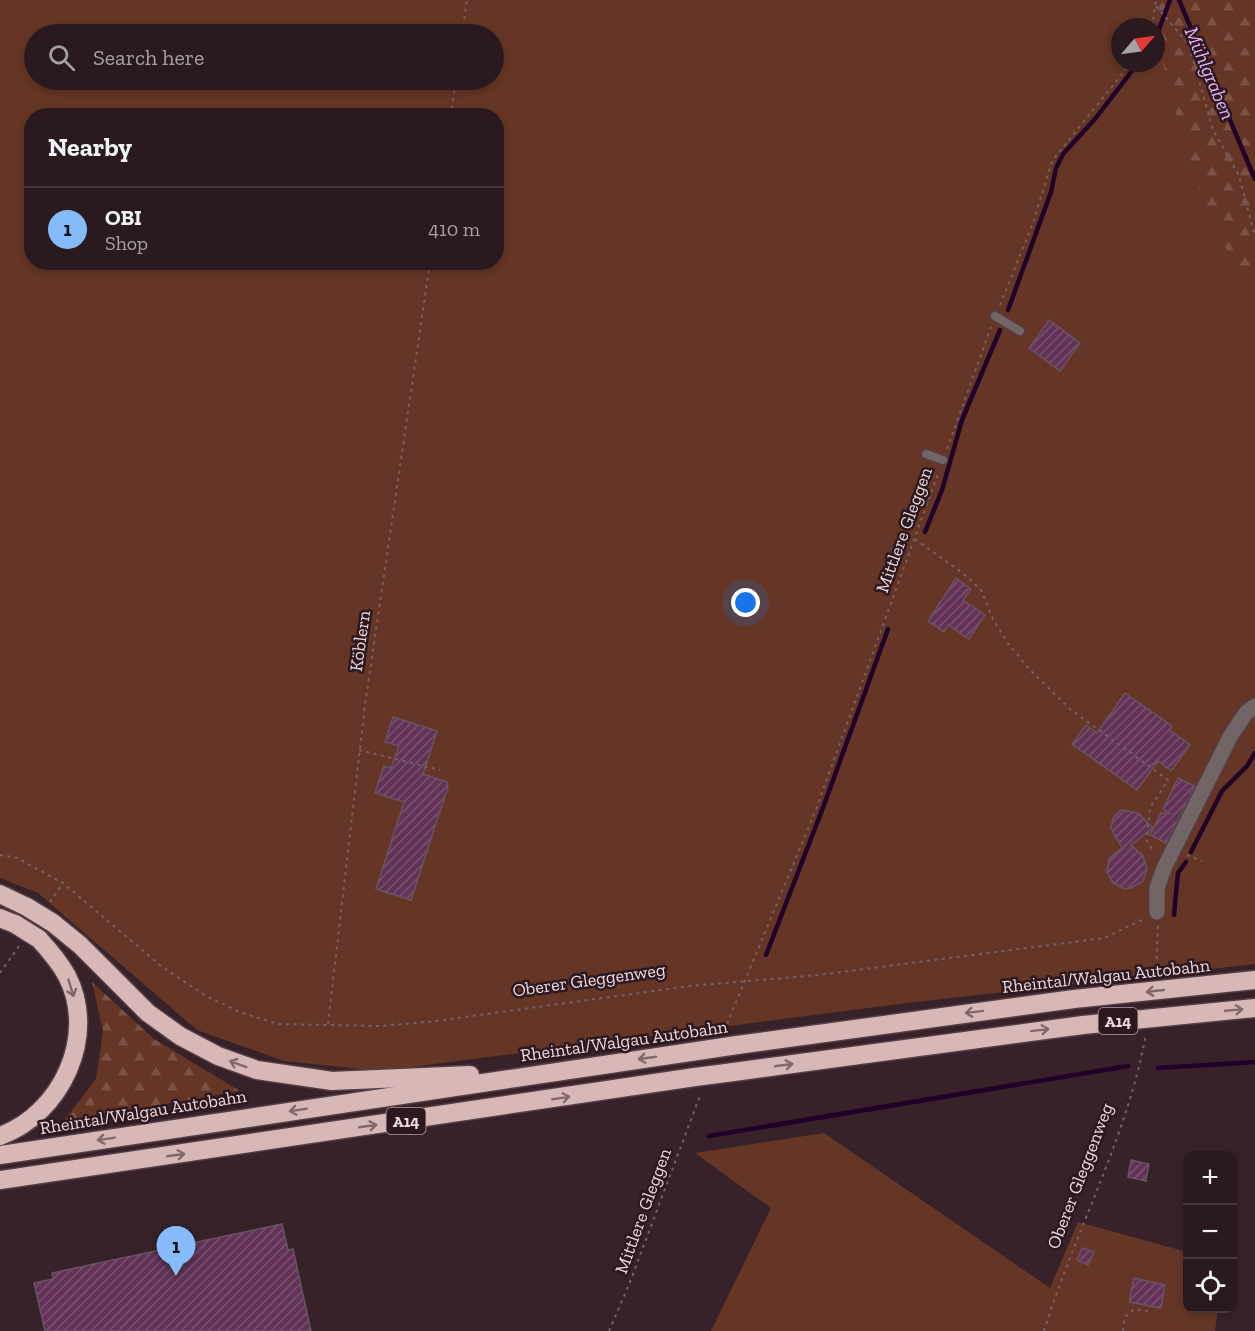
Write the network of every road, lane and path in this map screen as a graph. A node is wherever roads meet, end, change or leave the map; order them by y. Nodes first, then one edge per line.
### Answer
1 (467, 0) edge
2 (1156, 0) edge
3 (1156, 6) junction
4 (1154, 18) edge
5 (463, 24) edge
6 (1124, 72) edge
7 (455, 90) edge
8 (452, 108) edge
9 (1255, 236) edge
10 (429, 270) edge
11 (995, 316) junction
12 (1020, 331) dead end
13 (926, 454) dead end
14 (943, 460) junction
15 (915, 539) junction
16 (1255, 706) edge
17 (359, 750) junction
18 (440, 770) dead end
19 (0, 855) edge
20 (1164, 868) junction
21 (63, 883) junction
22 (0, 894) edge
23 (1157, 912) junction
24 (50, 915) junction
25 (19, 930) edge
26 (0, 973) edge
27 (1156, 974) dead end
28 (1255, 980) edge
29 (745, 981) junction
30 (1255, 1008) edge
31 (727, 1023) dead end
32 (328, 1024) junction
33 (1146, 1034) dead end
34 (502, 1080) junction
35 (698, 1098) dead end
36 (0, 1136) edge
37 (0, 1155) edge
38 (0, 1180) edge
39 (1148, 1311) dead end
40 (609, 1331) edge
41 (1044, 1331) edge
42 (1123, 1331) edge

1 - 5 path
2 - 3 path
3 - 4 path
3 - 9 path
6 - 11 path, Mittlere Gleggen
7 - 8 path
10 - 17 path, Köblern
11 - 12 lane
11 - 14 path, Mittlere Gleggen
13 - 14 lane
14 - 15 path, Mittlere Gleggen
15 - 20 path
15 - 29 path, Mittlere Gleggen
16 - 20 street
17 - 18 path
17 - 32 path, Köblern
19 - 21 path, Oberer Gleggenweg
20 - 23 street
21 - 24 path
21 - 32 path, Oberer Gleggenweg
22 - 24 highway, bridge
23 - 27 path
23 - 29 path, Oberer Gleggenweg
34 -> 24 highway
25 - 26 path
25 -> 36 highway
28 -> 34 highway, Rheintal/Walgau Autobahn / A14, bridge
29 - 31 path, Mittlere Gleggen
29 - 32 path, Oberer Gleggenweg
38 -> 30 highway, A14, bridge
33 - 41 path, Oberer Gleggenweg
34 -> 37 highway, Rheintal/Walgau Autobahn / A14
35 - 40 path, Mittlere Gleggen
39 - 42 path

